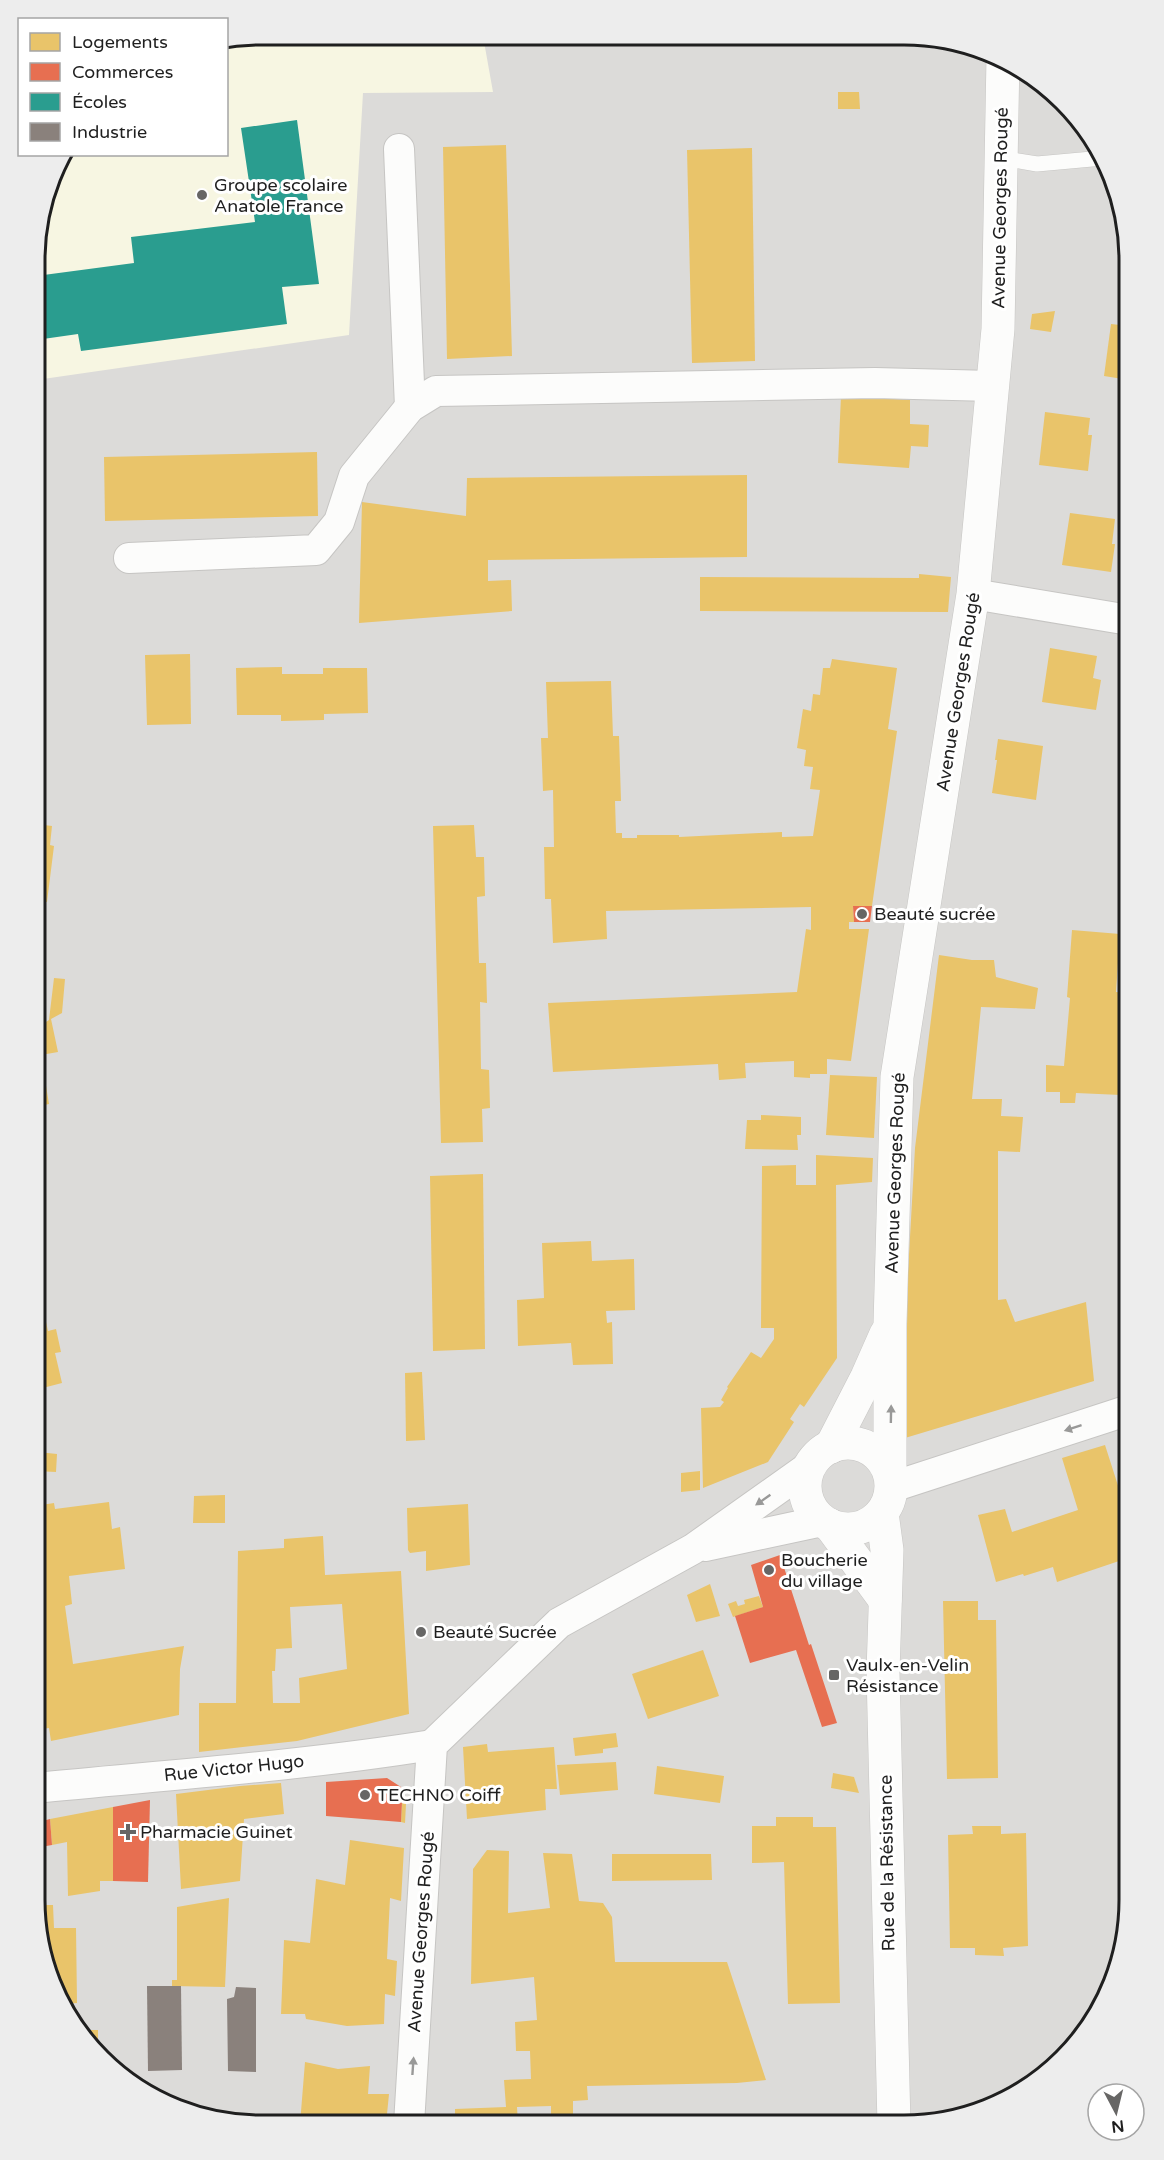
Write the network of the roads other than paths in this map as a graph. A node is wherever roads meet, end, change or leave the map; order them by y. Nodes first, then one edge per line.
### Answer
1 (1003, 69) edge
2 (399, 149) dead end
3 (1001, 158) junction
4 (1094, 159) edge
5 (992, 386) junction
6 (410, 407) junction
7 (129, 558) dead end
8 (973, 594) junction
9 (1119, 618) edge
10 (890, 1324) junction
11 (1119, 1413) edge
12 (821, 1456) junction
13 (888, 1491) junction
14 (826, 1523) junction
15 (693, 1549) junction
16 (885, 1600) junction
17 (432, 1745) junction
18 (45, 1787) edge
19 (410, 2115) edge
20 (894, 2115) edge

1 - 3 street, Avenue Georges Rougé
2 - 6 street
3 - 4 lane
3 - 5 street, Avenue Georges Rougé
5 - 6 street
5 - 8 street, Avenue Georges Rougé
6 - 7 street
8 - 9 street
8 - 10 street, Avenue Georges Rougé
10 - 12 street, Avenue Georges Rougé
13 -> 10 street, Avenue Georges Rougé
11 -> 13 street
12 - 13 street
12 - 14 street
12 -> 15 street, Avenue Georges Rougé
13 - 14 street
13 - 16 street, Rue de la Résistance
14 - 15 street, Avenue Georges Rougé
14 - 16 street
15 - 17 street, Avenue Georges Rougé
16 - 20 street, Rue de la Résistance
17 - 18 street, Rue Victor Hugo
19 -> 17 street, Avenue Georges Rougé

